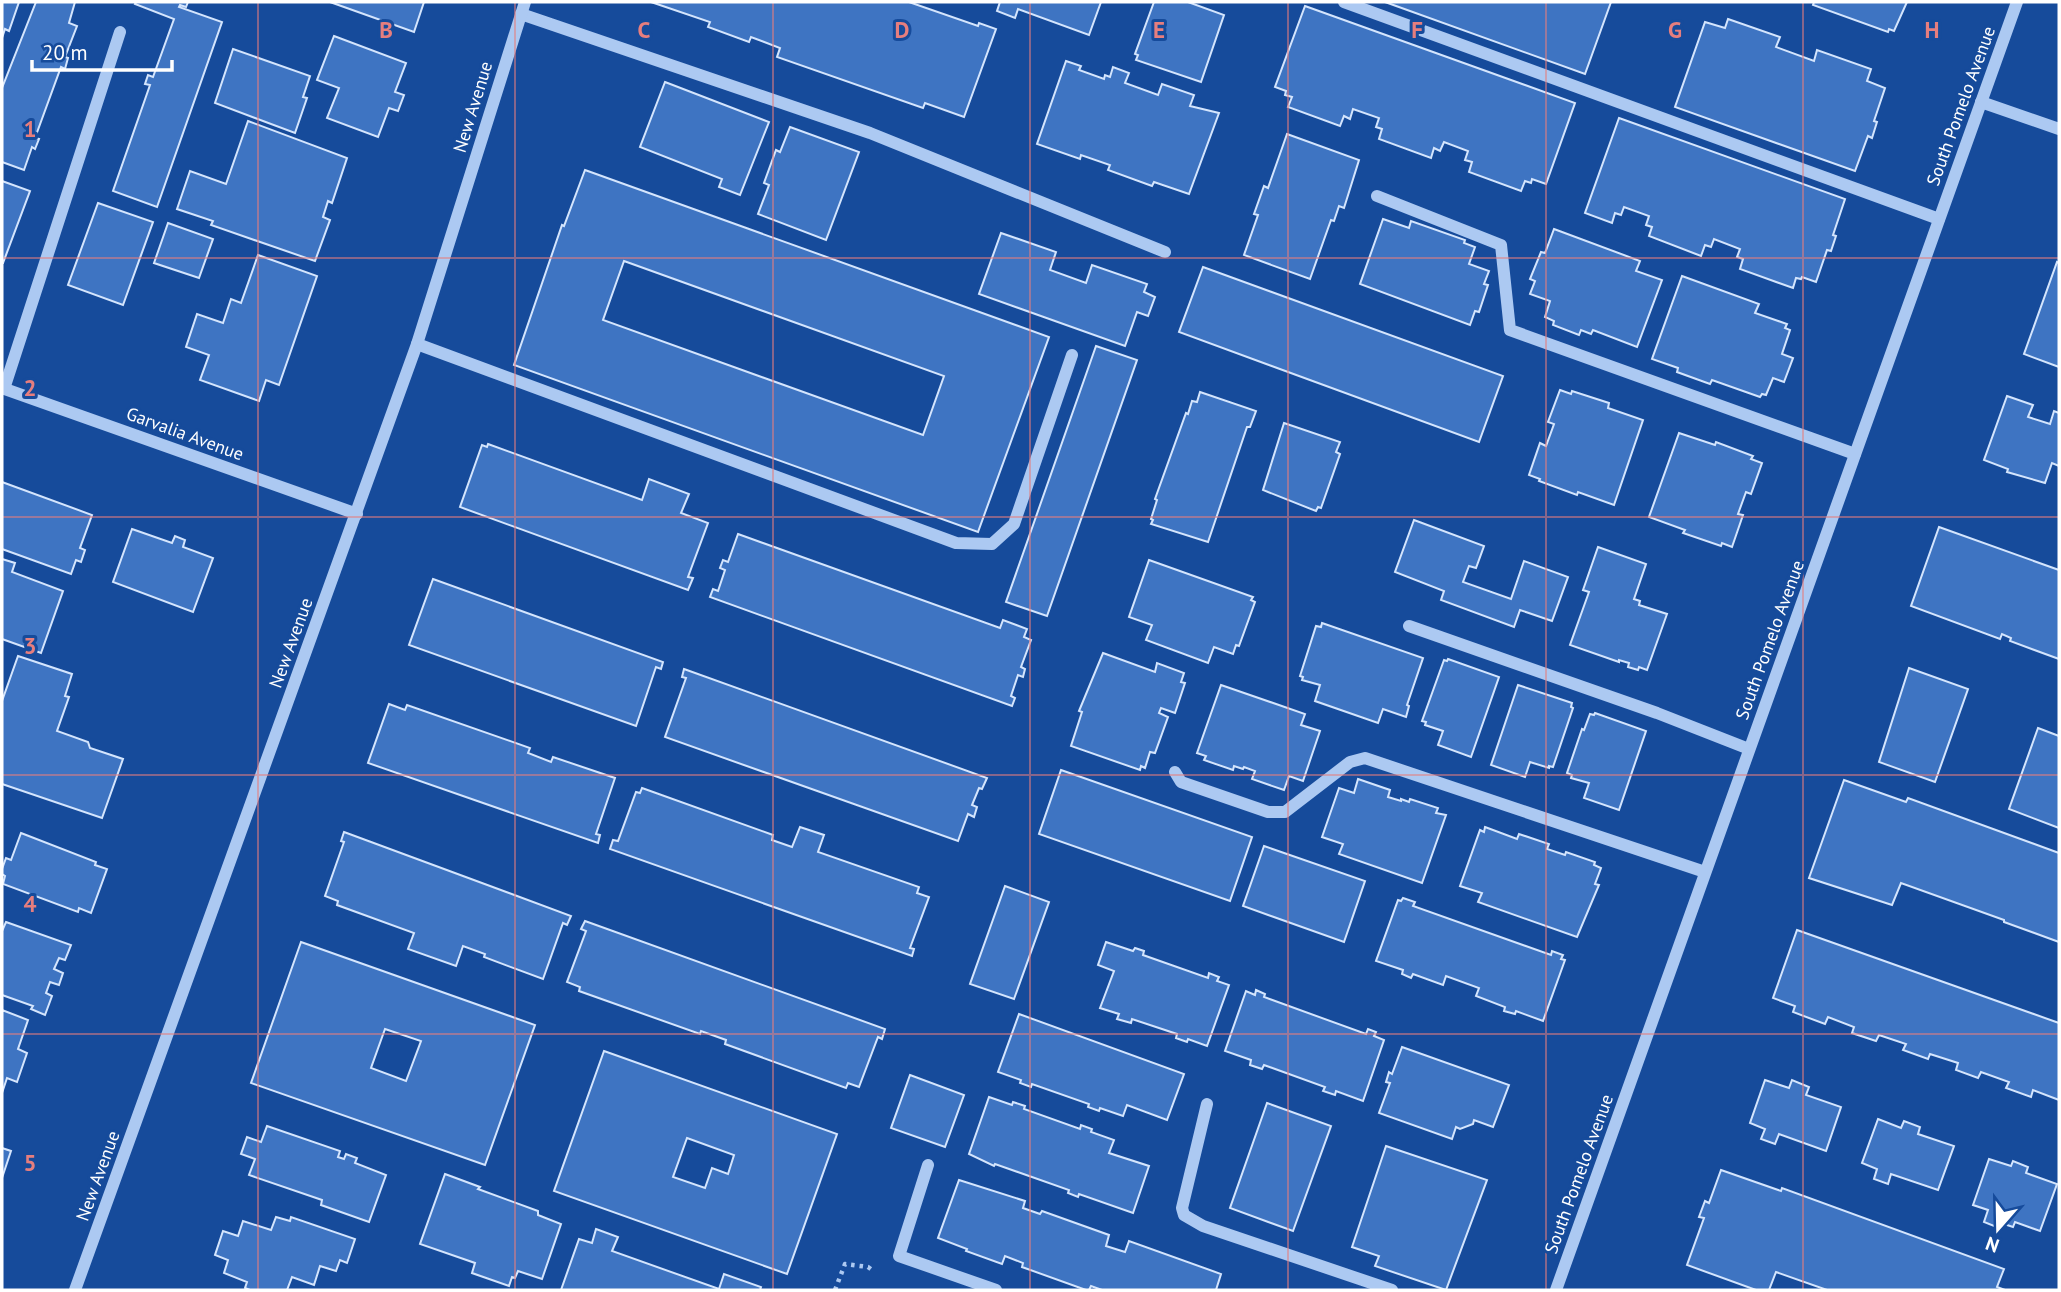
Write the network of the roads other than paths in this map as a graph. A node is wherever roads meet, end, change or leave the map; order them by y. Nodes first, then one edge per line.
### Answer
1 (1344, 2) edge
2 (2017, 2) edge
3 (523, 8) edge
4 (120, 32) dead end
5 (1981, 103) junction
6 (2059, 129) edge
7 (1377, 196) dead end
8 (1939, 219) junction
9 (1165, 252) dead end
10 (417, 344) junction
11 (1072, 355) dead end
12 (3, 388) edge
13 (1855, 454) junction
14 (357, 514) junction
15 (1409, 625) dead end
16 (1749, 750) junction
17 (1175, 772) dead end
18 (1705, 872) junction
19 (1207, 1104) dead end
20 (928, 1165) dead end
21 (75, 1290) edge
22 (996, 1290) edge
23 (1392, 1290) edge
24 (1556, 1290) edge

1 - 8 street
2 - 5 street, South Pomelo Avenue
3 - 9 street
3 - 10 street, New Avenue
4 - 12 street
5 - 6 street
5 - 8 street, South Pomelo Avenue
7 - 13 street
8 - 13 street, South Pomelo Avenue
10 - 11 street
10 - 14 street, New Avenue
12 - 14 street, Garvalia Avenue
13 - 16 street, South Pomelo Avenue
14 - 21 street, New Avenue
15 - 16 street
16 - 18 street, South Pomelo Avenue
17 - 18 street
18 - 24 street, South Pomelo Avenue
19 - 23 street
20 - 22 street

